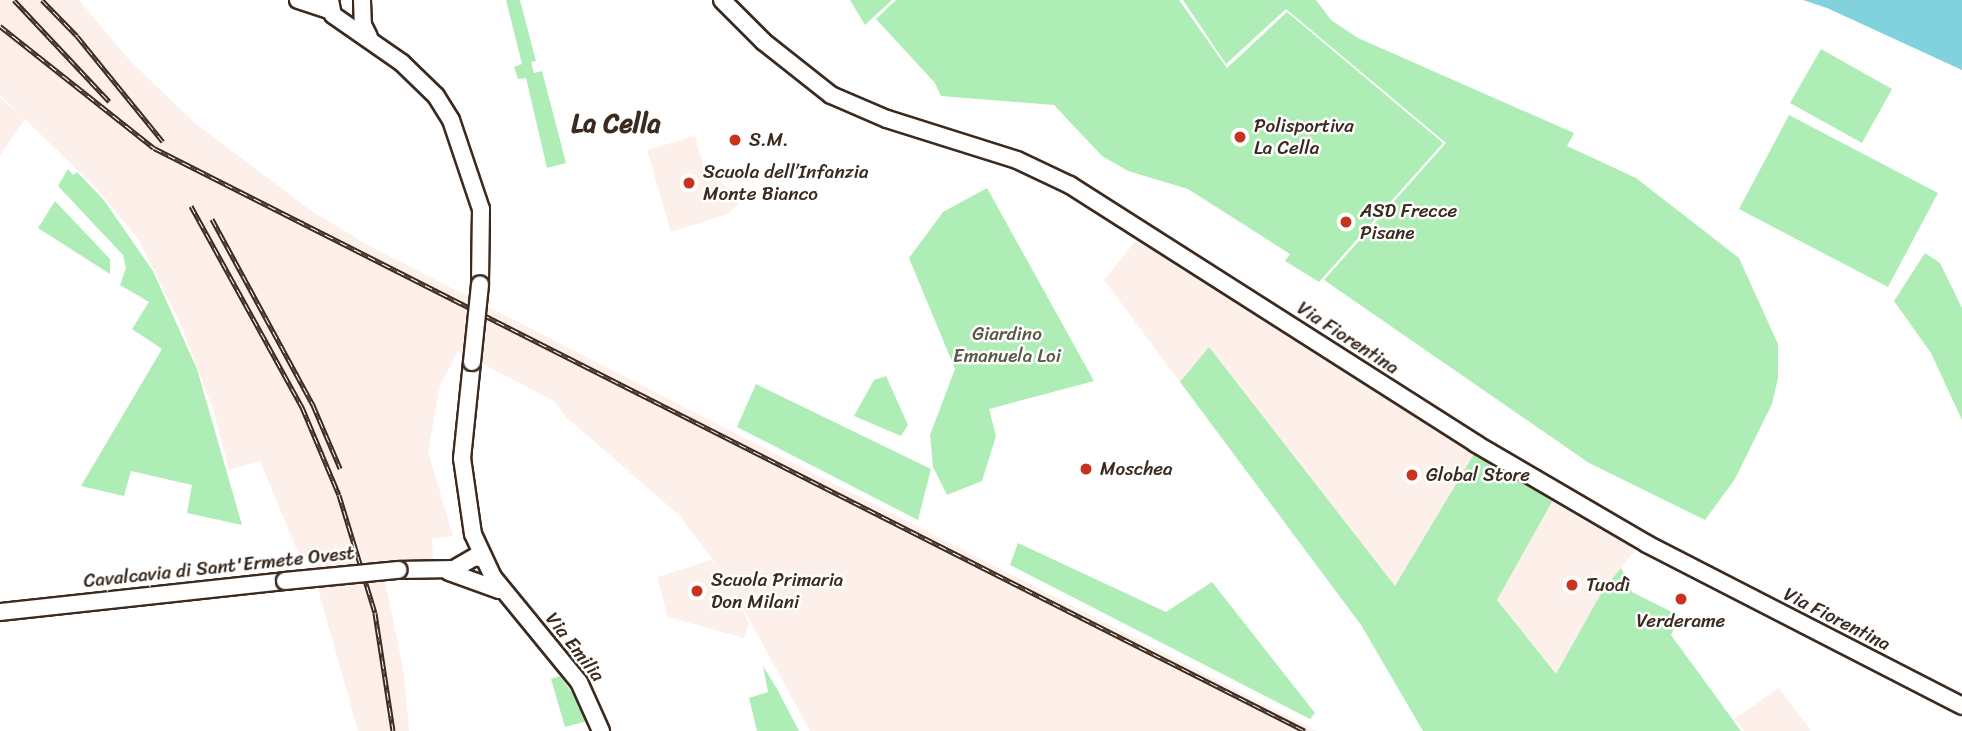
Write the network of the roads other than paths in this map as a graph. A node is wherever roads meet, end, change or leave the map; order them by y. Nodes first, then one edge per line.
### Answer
1 (298, 0) edge
2 (722, 0) edge
3 (363, 3) edge
4 (330, 6) edge
5 (344, 21) junction
6 (371, 38) junction
7 (477, 567) junction
8 (0, 612) edge
9 (1962, 706) edge
10 (601, 731) edge

1 - 4 main road
2 - 9 main road, Via Fiorentina
3 - 5 main road
3 - 6 main road
4 - 5 main road
5 - 6 main road
6 - 7 main road, bridge
7 - 8 main road, Cavalcavia di Sant'Ermete Ovest, bridge
7 - 10 main road, Via Emilia

